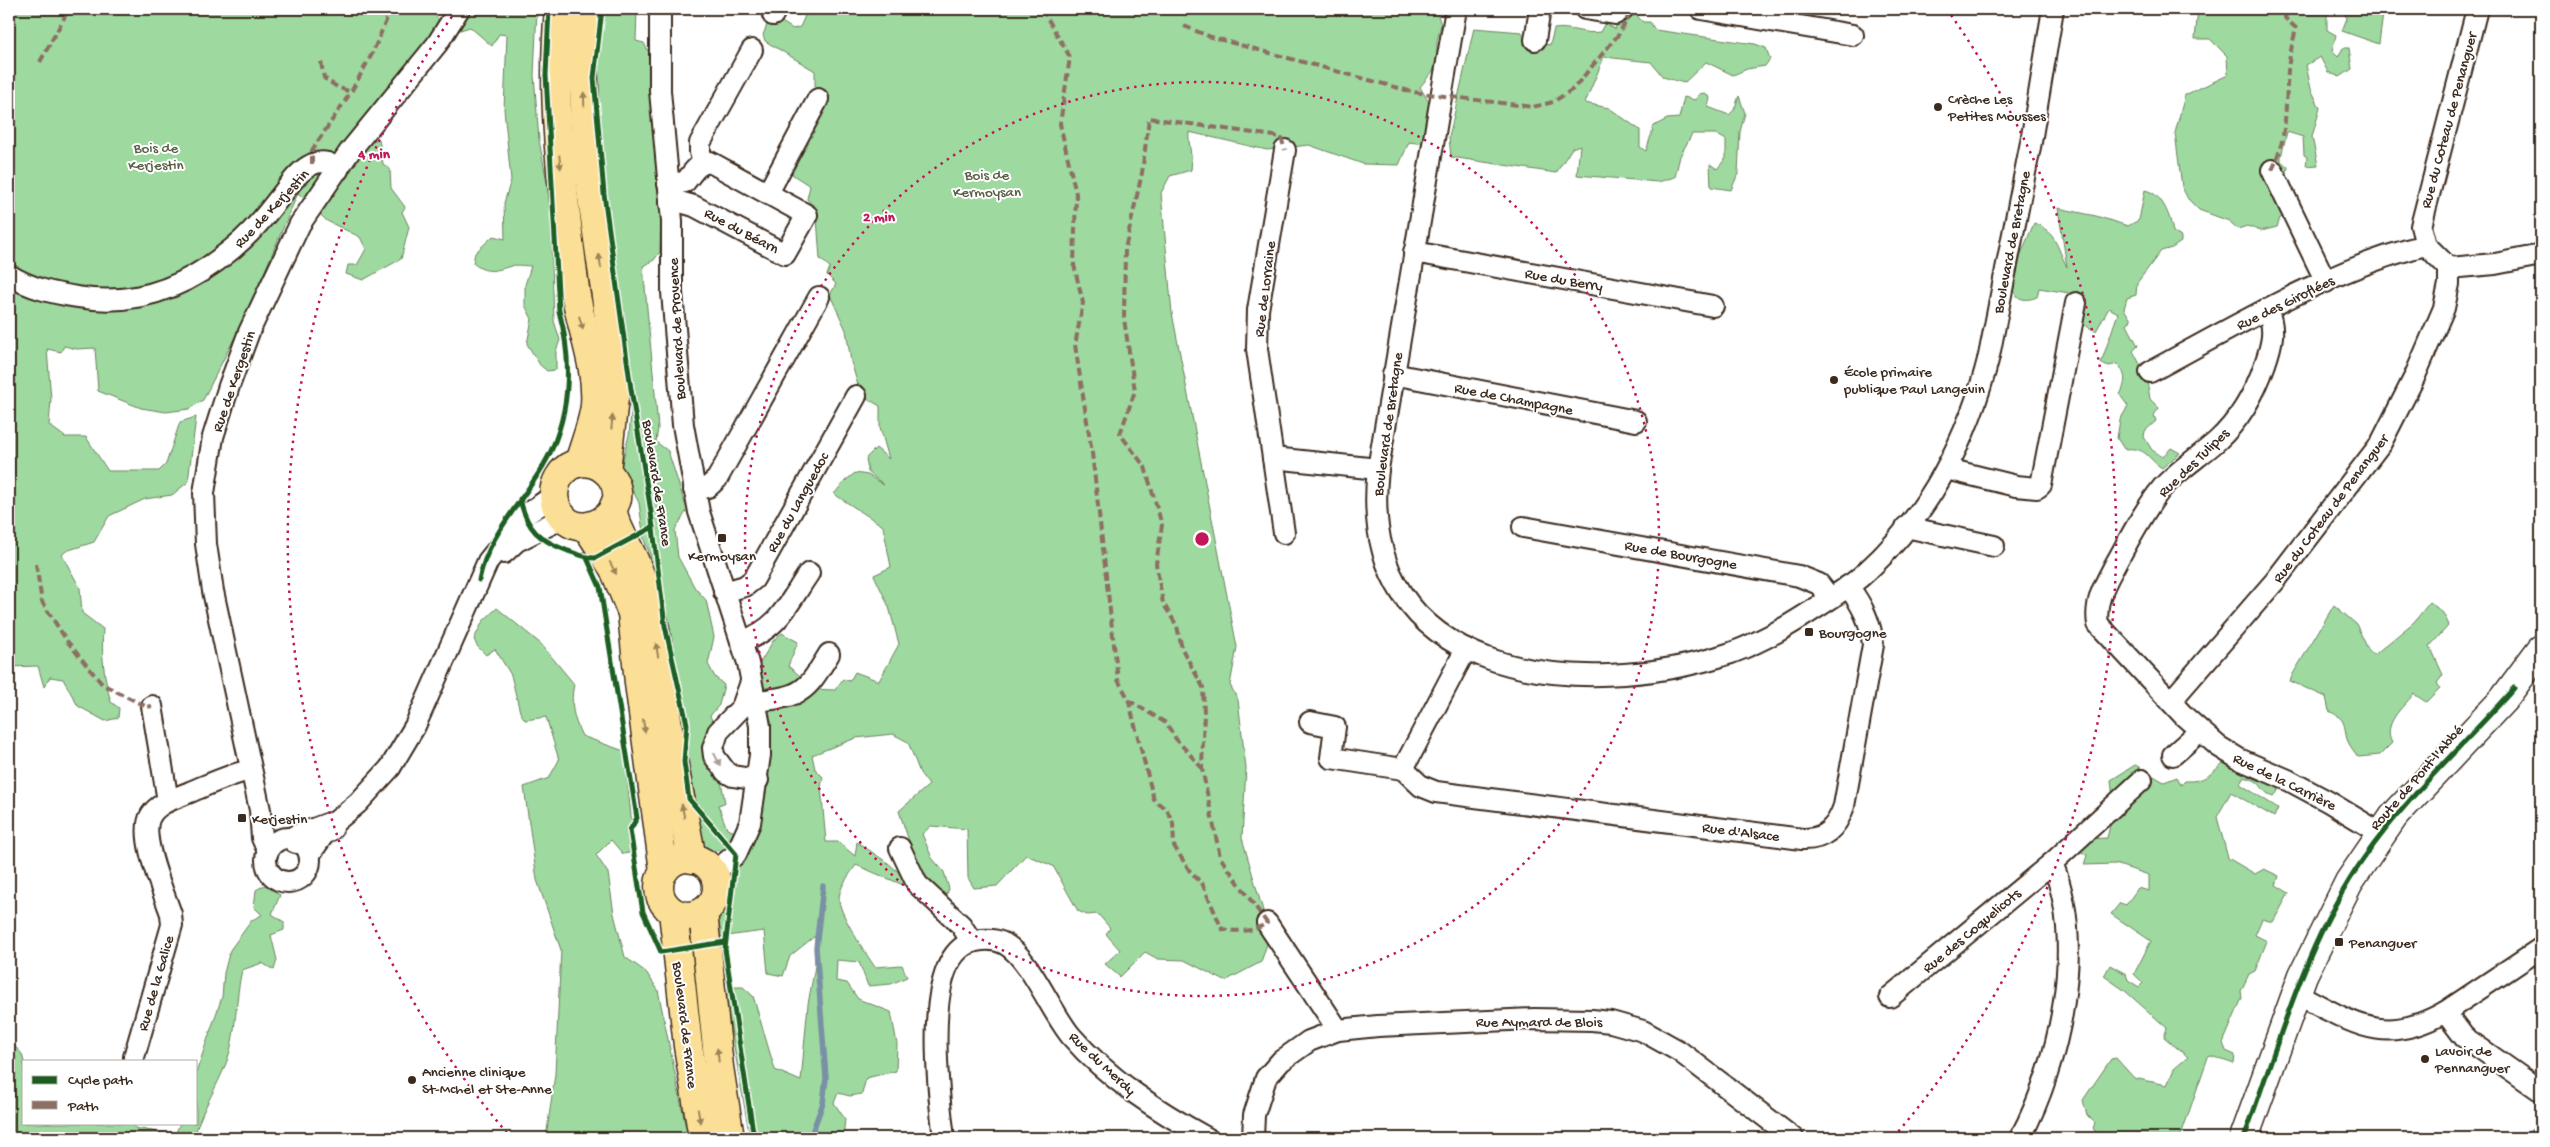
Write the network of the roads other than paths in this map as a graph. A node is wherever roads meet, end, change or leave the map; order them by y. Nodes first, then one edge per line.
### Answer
1 (459, 9) edge
2 (559, 9) edge
3 (585, 9) edge
4 (660, 9) edge
5 (1456, 9) edge
6 (1540, 9) edge
7 (1585, 9) edge
8 (1623, 9) edge
9 (1700, 9) edge
10 (2053, 9) edge
11 (2477, 9) edge
12 (1853, 35) dead end
13 (1535, 40) dead end
14 (752, 50) dead end
15 (818, 99) dead end
16 (1285, 150) dead end
17 (703, 163) junction
18 (338, 170) junction
19 (2272, 170) dead end
20 (768, 193) junction
21 (669, 194) junction
22 (2426, 245) junction
23 (1414, 252) junction
24 (2541, 255) edge
25 (2449, 268) junction
26 (9, 275) edge
27 (2326, 282) junction
28 (818, 297) dead end
29 (2076, 303) dead end
30 (1713, 306) dead end
31 (2267, 309) junction
32 (2150, 372) dead end
33 (1393, 374) junction
34 (856, 396) dead end
35 (1636, 421) dead end
36 (1274, 458) junction
37 (579, 463) junction
38 (1378, 468) junction
39 (1947, 469) junction
40 (606, 470) junction
41 (694, 490) junction
42 (613, 510) junction
43 (568, 514) junction
44 (1523, 527) dead end
45 (1906, 527) junction
46 (1284, 533) dead end
47 (1994, 546) dead end
48 (809, 573) dead end
49 (1848, 586) junction
50 (724, 592) junction
51 (1830, 598) junction
52 (741, 642) junction
53 (1466, 649) junction
54 (2541, 649) edge
55 (829, 654) dead end
56 (2541, 668) edge
57 (752, 678) junction
58 (2150, 680) joint
59 (2514, 688) junction
60 (2171, 701) junction
61 (152, 706) dead end
62 (758, 709) junction
63 (732, 719) junction
64 (1310, 722) dead end
65 (2200, 731) junction
66 (2173, 755) dead end
67 (1403, 769) junction
68 (251, 770) junction
69 (758, 780) junction
70 (2142, 780) dead end
71 (168, 801) junction
72 (260, 810) junction
73 (329, 826) joint
74 (2382, 834) junction
75 (298, 844) junction
76 (900, 848) dead end
77 (268, 850) junction
78 (2052, 863) junction
79 (702, 866) junction
80 (664, 871) junction
81 (673, 912) junction
82 (703, 912) junction
83 (1268, 923) dead end
84 (972, 942) junction
85 (2541, 948) edge
86 (2295, 993) junction
87 (1890, 997) dead end
88 (2445, 1012) junction
89 (1338, 1030) junction
90 (134, 1057) dead end
91 (2541, 1091) edge
92 (702, 1138) edge
93 (730, 1138) edge
94 (944, 1138) edge
95 (1207, 1138) edge
96 (1253, 1138) edge
97 (1793, 1138) edge
98 (2020, 1138) edge
99 (2244, 1138) edge

1 - 18 street, Rue de Kergestin
2 -> 37 main road
40 -> 3 main road
4 - 21 street, Boulevard de Provence
5 - 23 street, Boulevard de Bretagne
6 - 13 street
7 - 8 street
9 - 12 street
10 - 39 street, Boulevard de Bretagne
11 - 22 street, Rue du Coteau de Penanguer
14 - 17 street
15 - 20 street
16 - 36 street, Rue de Lorraine
17 - 20 street, Rue du Béarn
17 - 21 street
18 - 26 street, Rue de Kerjestin
18 - 68 street, Rue de Kergestin
19 - 27 street
20 - 21 street, Rue du Béarn
21 - 41 street, Boulevard de Provence
22 - 25 street
22 - 27 street, Rue des Giroflées
23 - 30 street, Rue du Berry
23 - 33 street, Boulevard de Bretagne
24 - 25 street
25 - 60 street, Rue du Coteau de Penanguer
27 - 31 street, Rue des Giroflées
28 - 41 street
29 - 39 street
31 - 32 street, Rue des Giroflées
31 - 58 street, Rue des Tulipes
33 - 35 street, Rue de Champagne
33 - 38 street, Boulevard de Bretagne
34 - 50 street, Rue du Languedoc
36 - 38 street
36 - 46 street, Rue de Lorraine
37 - 40 main road
37 - 43 main road
38 - 53 street, Boulevard de Bretagne
39 - 45 street, Boulevard de Bretagne
40 - 42 main road
41 - 50 street, Boulevard de Provence
42 - 43 main road
79 -> 42 main road
43 - 73 street
43 -> 80 main road, Boulevard de France
44 - 51 street, Rue de Bourgogne
45 - 47 street
45 - 49 street, Boulevard de Bretagne
48 - 52 street
49 - 51 street, Boulevard de Bretagne
49 - 67 street, Rue d'Alsace
50 - 52 street, Boulevard de Provence
51 - 53 street, Boulevard de Bretagne
52 - 57 street, Boulevard de Provence
53 - 67 street
54 - 59 main road, Route de Pont-l'Abbé
55 - 62 street
56 - 59 main road, Route de Pont-l'Abbé
57 - 62 street, Boulevard de Provence
57 - 63 street
58 - 60 street, Rue de la Carrière
59 - 74 main road, Route de Pont-l'Abbé
60 - 65 street, Rue de la Carrière
61 - 71 street
62 - 63 street
62 - 69 street, Boulevard de Provence
63 -> 69 street
64 - 67 street
65 - 66 street
65 - 74 street, Rue de la Carrière
68 - 71 street, Rue de la Galice
68 - 72 street, Rue de Kergestin
69 - 79 street, Boulevard de Provence
70 - 78 street, Rue des Coquelicots
71 - 90 street, Rue de la Galice
72 - 75 street
72 - 77 street, Rue de Kergestin
73 - 75 main road
74 - 86 main road, Route de Pont-l'Abbé
75 - 77 street
75 - 77 street, Rue de Kergestin
76 - 84 street
78 - 87 street, Rue des Coquelicots
78 - 98 street
79 - 80 main road
79 - 82 main road
80 - 81 main road, Boulevard de France
81 - 82 main road
81 -> 92 main road, Boulevard de France
93 -> 82 main road, Boulevard de France
83 - 89 street
84 - 94 street
84 - 95 street, Rue du Merdy
85 - 88 street
86 - 88 street
86 - 99 main road, Route de Pont-l'Abbé
88 - 91 street
89 - 96 street, Rue Aymard de Blois
89 - 97 street, Rue Aymard de Blois

